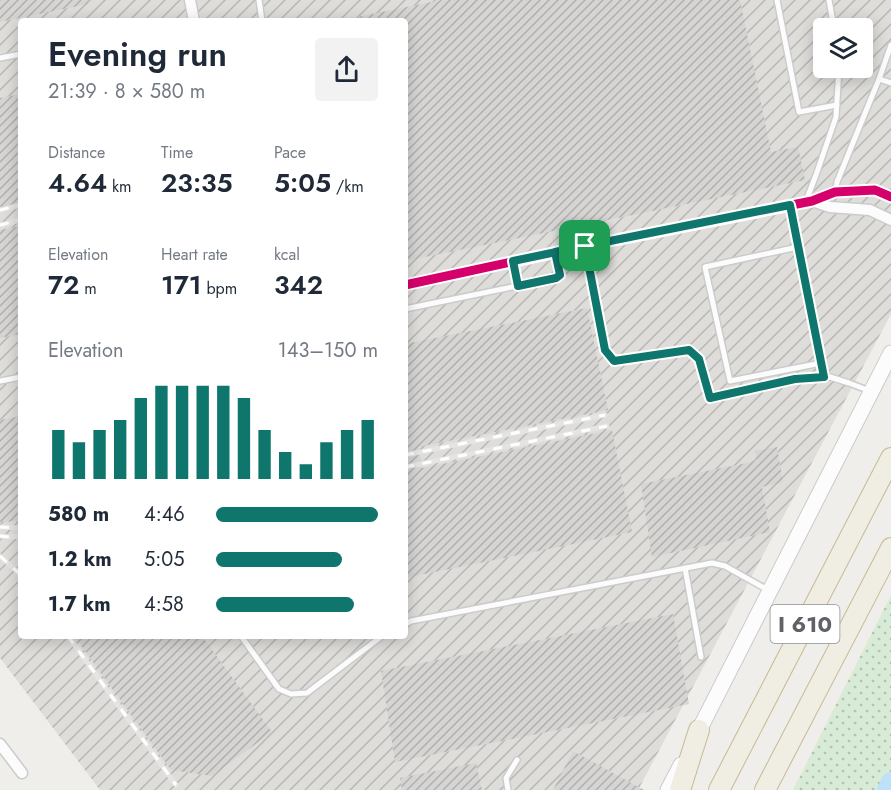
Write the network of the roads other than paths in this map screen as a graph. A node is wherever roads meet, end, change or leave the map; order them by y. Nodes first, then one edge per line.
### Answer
1 (190, 0) edge
2 (259, 0) edge
3 (777, 0) edge
4 (829, 0) edge
5 (193, 18) edge
6 (262, 18) edge
7 (832, 18) edge
8 (891, 45) edge
9 (18, 55) edge
10 (0, 58) edge
11 (838, 78) edge
12 (879, 79) junction
13 (891, 83) edge
14 (837, 105) junction
15 (836, 192) junction
16 (891, 197) edge
17 (808, 202) junction
18 (790, 205) junction
19 (891, 220) edge
20 (585, 246) junction
21 (798, 247) junction
22 (555, 252) junction
23 (513, 261) junction
24 (408, 284) edge
25 (518, 286) junction
26 (408, 308) edge
27 (891, 353) edge
28 (821, 363) junction
29 (824, 377) junction
30 (18, 378) edge
31 (0, 381) edge
32 (871, 392) junction
33 (891, 458) edge
34 (891, 549) edge
35 (685, 568) junction
36 (769, 591) junction
37 (408, 622) edge
38 (243, 639) edge
39 (378, 639) edge
40 (701, 657) dead end
41 (699, 730) junction
42 (0, 744) edge
43 (517, 760) dead end
44 (22, 773) dead end
45 (508, 790) edge
46 (668, 790) edge
47 (680, 790) edge
48 (719, 790) edge
49 (765, 790) edge

1 - 5 street
2 - 6 lane
3 - 14 lane
4 - 7 lane
8 - 12 lane
9 - 10 lane
11 - 14 lane
12 - 13 lane
12 - 15 lane
14 - 17 lane
15 - 16 street
15 - 17 street
17 - 18 street
17 - 19 street
18 - 20 street
18 - 21 lane
20 - 22 street
20 - 29 lane
21 - 28 lane
21 - 28 lane
22 - 23 street
22 - 25 lane
23 - 24 street
23 - 25 lane
25 - 26 lane
27 - 32 main road
28 - 29 lane
29 - 32 lane
30 - 31 lane
32 - 36 main road
33 - 48 highway, I 610
34 - 49 highway, I 610
35 - 36 lane
35 - 37 lane
35 - 40 lane
36 - 41 main road
38 - 39 lane
41 - 46 main road
41 - 47 highway
42 - 44 street
43 - 45 lane

